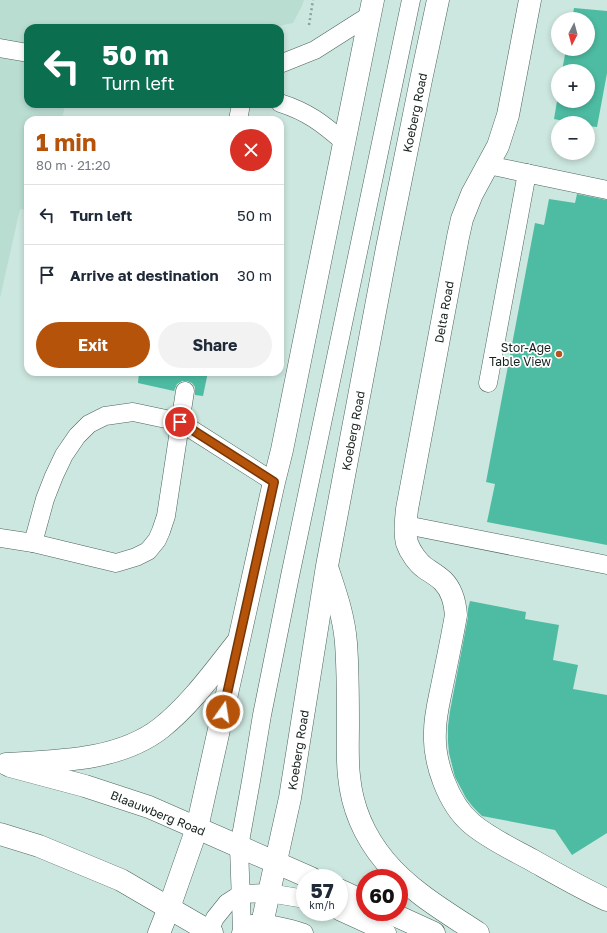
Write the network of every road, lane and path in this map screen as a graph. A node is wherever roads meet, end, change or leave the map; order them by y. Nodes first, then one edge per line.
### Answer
1 (313, 0) edge
2 (411, 0) edge
3 (438, 0) edge
4 (530, 0) edge
5 (371, 8) edge
6 (308, 28) dead end
7 (0, 48) edge
8 (24, 52) edge
9 (284, 62) edge
10 (284, 104) edge
11 (344, 142) junction
12 (488, 165) junction
13 (527, 173) junction
14 (607, 190) edge
15 (488, 383) dead end
16 (185, 391) dead end
17 (180, 422) junction
18 (274, 482) junction
19 (406, 525) junction
20 (0, 538) edge
21 (33, 544) junction
22 (607, 565) edge
23 (327, 566) junction
24 (239, 640) junction
25 (3, 764) edge
26 (196, 828) junction
27 (0, 834) edge
28 (239, 847) junction
29 (276, 863) junction
30 (296, 872) edge
31 (269, 892) junction
32 (241, 894) junction
33 (296, 897) edge
34 (607, 900) edge
35 (169, 908) junction
36 (348, 916) edge
37 (408, 921) edge
38 (251, 930) edge
39 (210, 932) edge
40 (159, 933) edge
41 (304, 933) edge
42 (387, 933) edge
43 (434, 933) edge
44 (478, 933) edge

1 - 6 path
2 - 28 lane
3 - 23 main road, Koeberg Road
4 - 12 main road, Delta Road
5 - 9 lane
5 - 11 main road
7 - 8 lane
10 - 11 lane
11 - 18 main road
12 - 13 lane
12 - 19 main road, Delta Road
13 - 14 lane
13 - 15 lane
16 - 17 lane
17 - 18 lane
17 - 21 lane
17 - 21 lane
18 - 24 main road
19 - 22 lane
19 - 34 main road, Delta Road
20 - 21 lane
23 - 29 main road, Koeberg Road
23 - 44 main road
24 - 25 main road
24 - 26 main road
25 - 26 main road, Blaauwberg Road
26 - 28 main road, Blaauwberg Road
26 - 35 main road
27 - 35 main road
28 - 29 main road, Blaauwberg Road
28 - 32 lane
29 - 30 main road, Blaauwberg Road
29 - 31 main road, Koeberg Road
31 - 32 lane
31 - 33 lane
31 - 38 main road, Koeberg Road
32 - 38 lane
32 - 39 lane
35 - 39 main road
35 - 40 main road
36 - 42 lane
37 - 43 main road
38 - 41 lane

